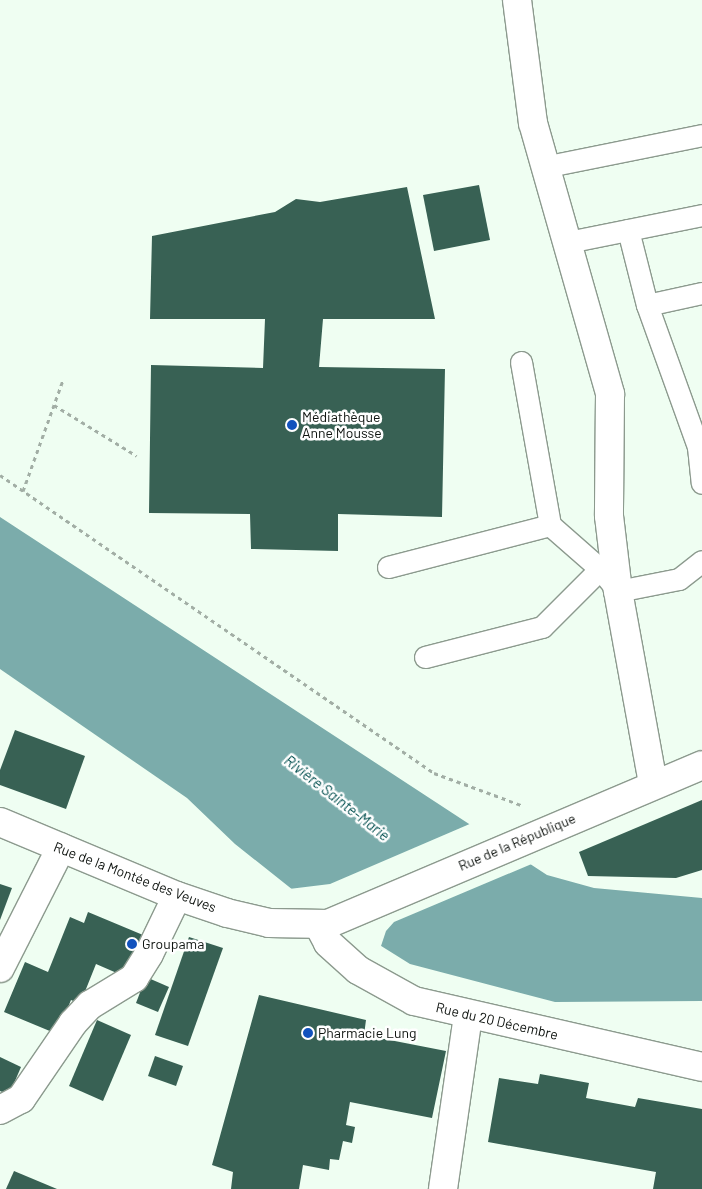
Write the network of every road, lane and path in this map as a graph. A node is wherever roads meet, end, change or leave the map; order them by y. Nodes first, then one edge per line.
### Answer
1 (517, 0) edge
2 (702, 135) edge
3 (544, 167) junction
4 (702, 215) edge
5 (628, 230) junction
6 (568, 242) junction
7 (702, 293) edge
8 (647, 305) junction
9 (521, 362) dead end
10 (64, 380) dead end
11 (54, 405) junction
12 (137, 456) dead end
13 (0, 475) edge
14 (702, 483) edge
15 (23, 491) junction
16 (550, 525) junction
17 (702, 561) edge
18 (388, 568) dead end
19 (600, 569) junction
20 (618, 591) junction
21 (425, 657) dead end
22 (702, 764) edge
23 (653, 784) junction
24 (566, 821) junction
25 (0, 822) edge
26 (61, 848) junction
27 (177, 896) junction
28 (329, 923) junction
29 (0, 968) edge
30 (468, 1015) junction
31 (702, 1067) edge
32 (0, 1110) edge
33 (448, 1188) edge

1 - 3 street
2 - 3 lane
3 - 6 street
4 - 5 lane
5 - 6 lane
5 - 8 lane
6 - 20 street
7 - 8 lane
8 - 14 lane
9 - 16 lane
10 - 11 path
11 - 12 path
11 - 15 path
13 - 15 path
15 - 24 path
16 - 18 lane
16 - 19 lane
17 - 20 lane
19 - 20 lane
19 - 21 lane
20 - 23 street
22 - 23 street, Rue de la République
23 - 24 street, Rue de la République
24 - 28 street, Rue de la République
25 - 26 street, Rue de la Montée des Veuves
26 - 27 street, Rue de la Montée des Veuves
26 - 29 street
27 - 28 street, Rue de la Montée des Veuves
27 - 32 street
28 - 30 street, Rue du 20 Décembre
30 - 31 street, Rue du 20 Décembre
30 - 33 street

